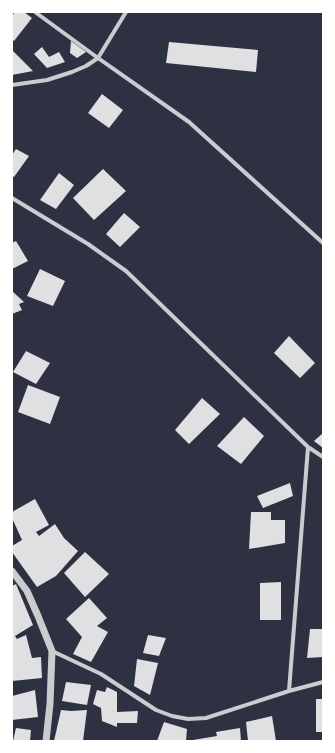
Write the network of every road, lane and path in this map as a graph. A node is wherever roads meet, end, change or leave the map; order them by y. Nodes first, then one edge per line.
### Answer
1 (35, 12) edge
2 (126, 12) edge
3 (98, 58) junction
4 (12, 85) edge
5 (12, 198) edge
6 (323, 242) edge
7 (308, 447) junction
8 (323, 457) edge
9 (12, 571) edge
10 (52, 650) junction
11 (323, 682) edge
12 (288, 691) junction
13 (46, 741) edge

1 - 3 street
2 - 3 street
3 - 4 street
3 - 6 street
5 - 7 street
7 - 8 street
7 - 12 street
9 - 10 street
10 - 12 street
10 - 13 street
11 - 12 street

